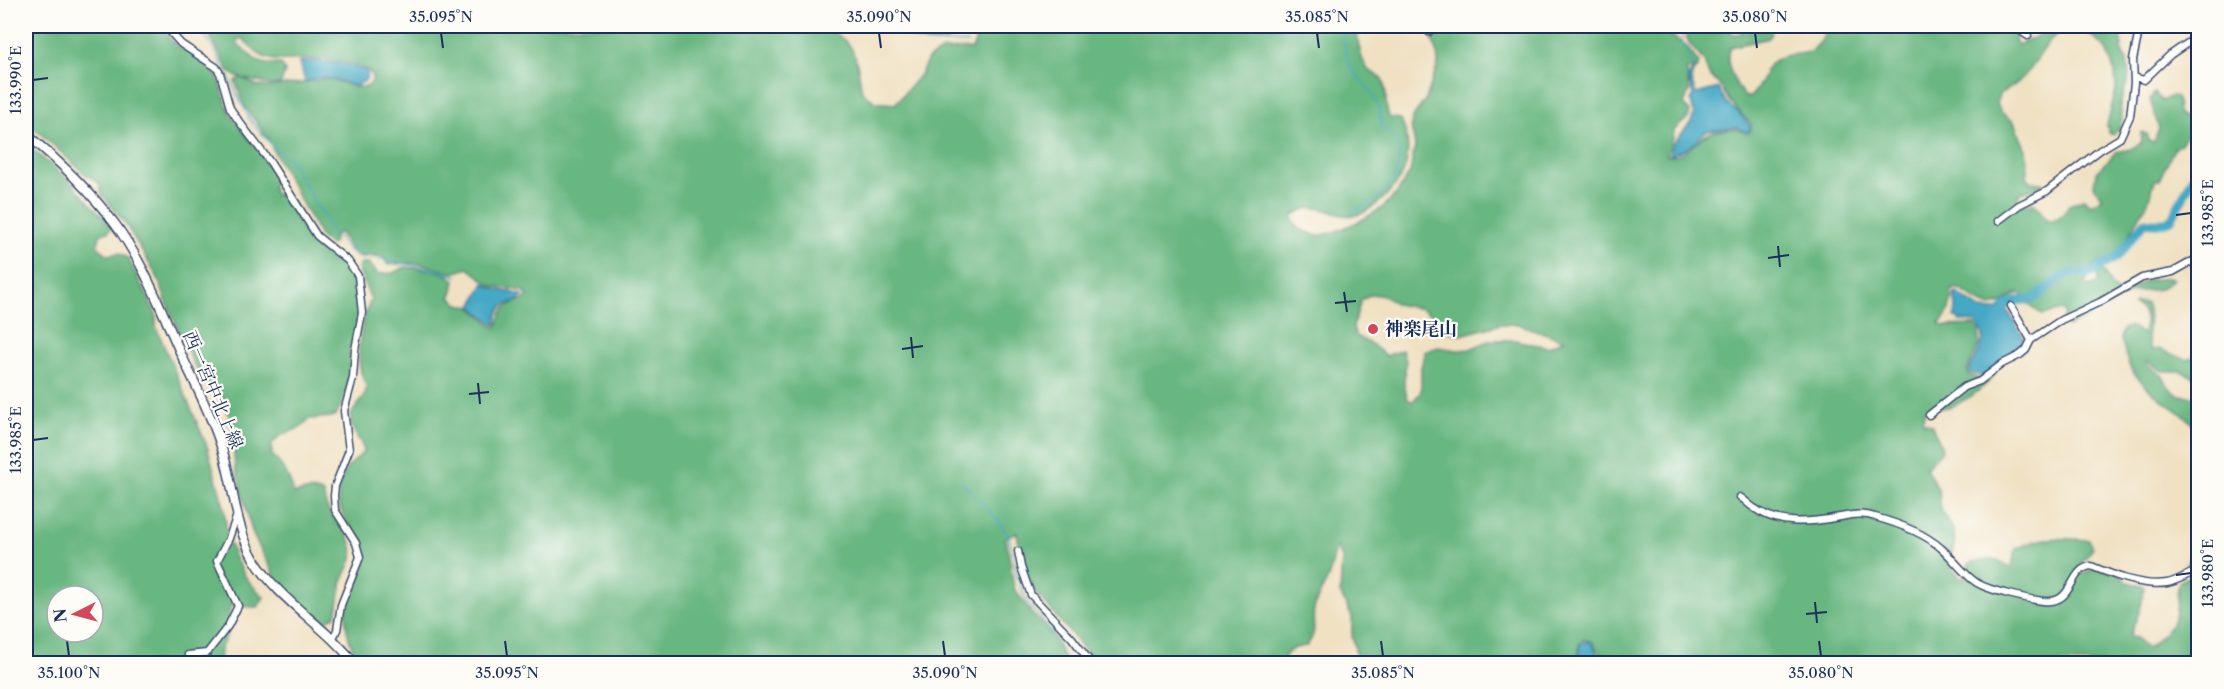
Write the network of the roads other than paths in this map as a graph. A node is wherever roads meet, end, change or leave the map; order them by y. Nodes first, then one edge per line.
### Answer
1 (165, 26) edge
2 (2022, 26) edge
3 (2140, 26) edge
4 (2028, 36) dead end
5 (2199, 36) edge
6 (2134, 77) junction
7 (26, 134) edge
8 (1998, 221) dead end
9 (2199, 258) edge
10 (2011, 306) dead end
11 (2031, 340) junction
12 (1929, 415) dead end
13 (1740, 497) dead end
14 (238, 514) junction
15 (1017, 551) dead end
16 (2199, 571) edge
17 (333, 638) junction
18 (188, 655) dead end
19 (355, 663) edge
20 (1092, 663) edge

1 - 17 street
2 - 4 street
3 - 6 street
5 - 6 street
6 - 8 street
7 - 14 main road, 西一宮中北上線
9 - 11 street
10 - 11 street
11 - 12 street
13 - 16 street
14 - 17 main road, 西一宮中北上線
14 - 18 street
15 - 20 street
17 - 19 main road, 西一宮中北上線

